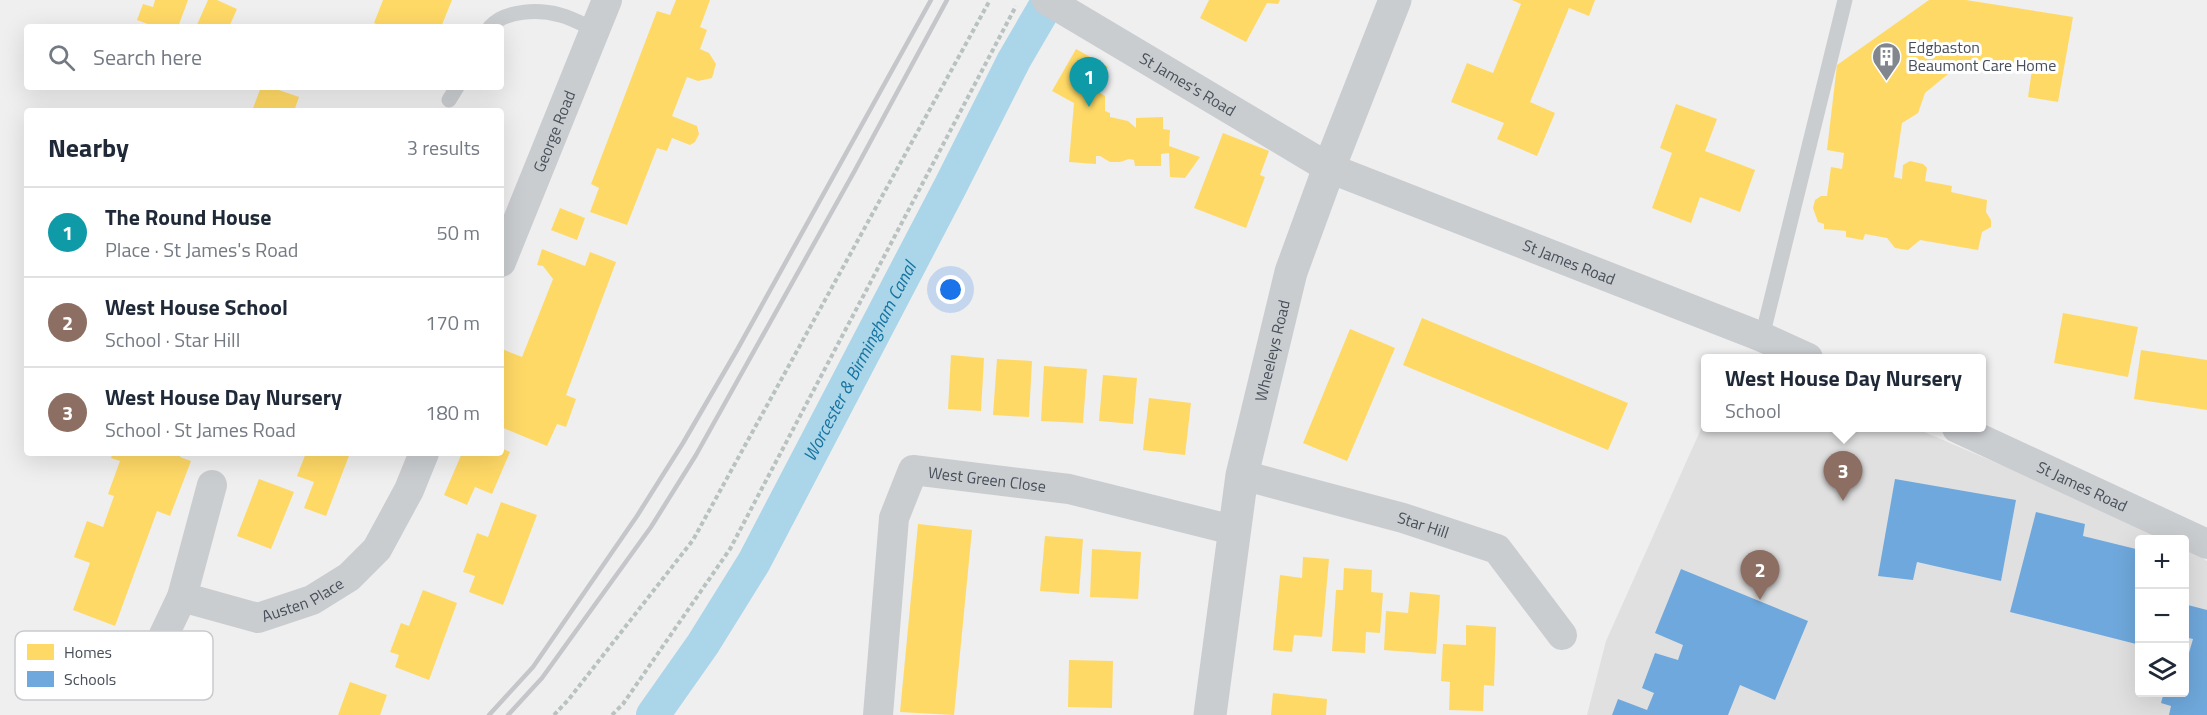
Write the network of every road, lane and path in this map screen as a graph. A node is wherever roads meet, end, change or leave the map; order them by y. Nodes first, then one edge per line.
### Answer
1 (607, 0) edge
2 (990, 0) edge
3 (1020, 0) edge
4 (1047, 0) edge
5 (1395, 0) edge
6 (1845, 0) edge
7 (494, 24) edge
8 (595, 30) junction
9 (1329, 168) junction
10 (504, 255) edge
11 (1762, 337) junction
12 (1799, 354) edge
13 (1966, 432) edge
14 (423, 456) edge
15 (1242, 475) junction
16 (212, 485) dead end
17 (1233, 530) junction
18 (2207, 544) edge
19 (182, 597) junction
20 (166, 631) edge
21 (1562, 635) dead end
22 (554, 715) edge
23 (612, 715) edge
24 (878, 715) edge
25 (1210, 715) edge

1 - 8 street, George Road
2 - 22 path
3 - 23 path
4 - 9 street, St James's Road
5 - 9 street, Wheeleys Road
6 - 11 lane
7 - 8 lane
8 - 10 street, George Road
9 - 11 street, St James Road
9 - 15 street, Wheeleys Road
11 - 12 street, St James Road
13 - 18 street, St James Road
14 - 19 street, Austen Place
15 - 17 street, Wheeleys Road
15 - 21 street, Star Hill
16 - 19 street
17 - 24 street, West Green Close
17 - 25 street, Wheeleys Road
19 - 20 street

